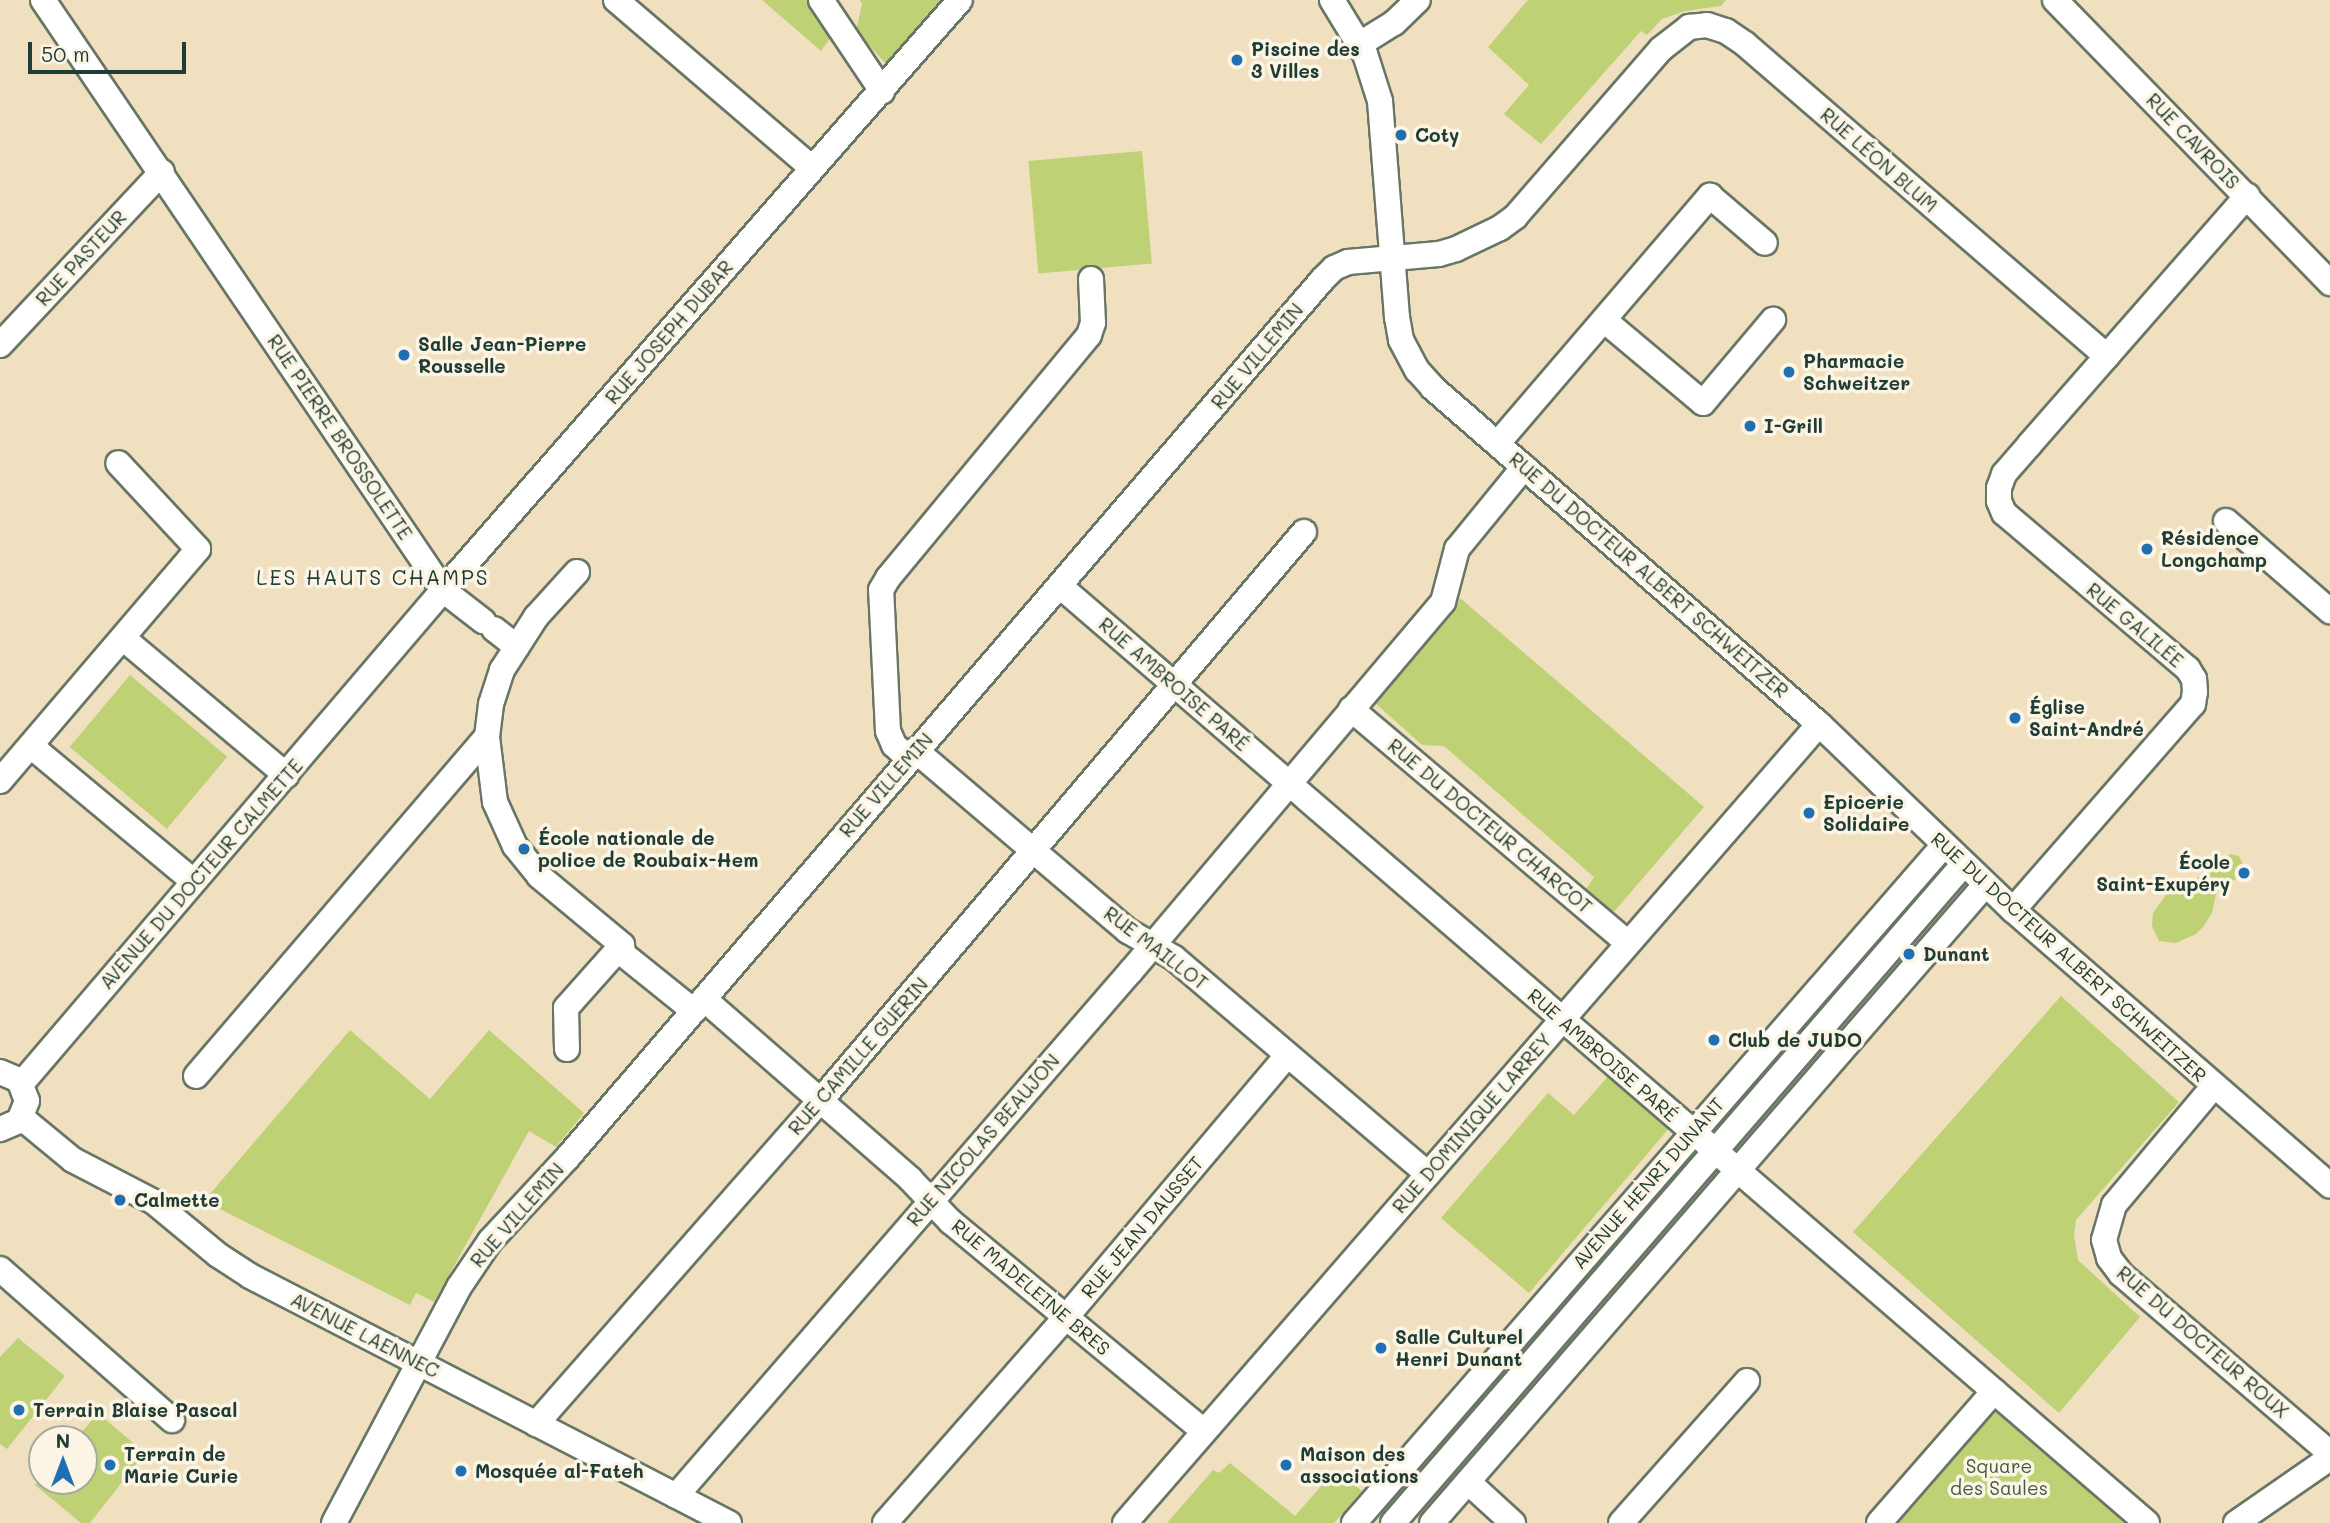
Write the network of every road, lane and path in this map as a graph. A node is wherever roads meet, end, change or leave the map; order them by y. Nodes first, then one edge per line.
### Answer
1 (43, 0) edge
2 (617, 0) edge
3 (821, 0) edge
4 (960, 0) edge
5 (1332, 0) edge
6 (1418, 0) edge
7 (2055, 0) edge
8 (1360, 44) junction
9 (1643, 69) joint
10 (882, 92) junction
11 (812, 168) junction
12 (162, 172) junction
13 (2247, 197) junction
14 (1765, 243) dead end
15 (1393, 257) junction
16 (1091, 279) dead end
17 (2330, 283) edge
18 (1604, 320) junction
19 (1773, 320) dead end
20 (0, 345) edge
21 (2107, 356) junction
22 (1497, 443) junction
23 (118, 463) dead end
24 (1524, 467) junction
25 (2226, 521) dead end
26 (1304, 533) dead end
27 (577, 572) dead end
28 (1060, 586) junction
29 (443, 590) junction
30 (2330, 611) edge
31 (124, 639) junction
32 (517, 647) junction
33 (381, 666) joint
34 (1175, 685) junction
35 (1351, 709) junction
36 (1819, 724) junction
37 (487, 737) junction
38 (31, 746) junction
39 (912, 754) junction
40 (286, 775) junction
41 (0, 780) edge
42 (1289, 783) junction
43 (1944, 845) junction
44 (1034, 850) junction
45 (1964, 865) junction
46 (194, 881) junction
47 (1985, 885) junction
48 (2013, 910) junction
49 (1628, 943) junction
50 (622, 945) junction
51 (1150, 945) junction
52 (699, 1005) junction
53 (1561, 1019) junction
54 (567, 1049) dead end
55 (1287, 1056) junction
56 (196, 1076) dead end
57 (11, 1078) edge
58 (2213, 1087) junction
59 (820, 1101) junction
60 (11, 1124) edge
61 (1692, 1133) junction
62 (1714, 1152) junction
63 (1737, 1171) junction
64 (1428, 1174) junction
65 (2330, 1186) edge
66 (931, 1200) junction
67 (0, 1269) edge
68 (1067, 1316) junction
69 (419, 1363) junction
70 (1747, 1381) dead end
71 (1994, 1391) junction
72 (172, 1420) dead end
73 (536, 1424) junction
74 (1204, 1431) junction
75 (2330, 1452) edge
76 (2330, 1458) edge
77 (1468, 1482) junction
78 (676, 1496) junction
79 (334, 1523) edge
80 (729, 1523) edge
81 (886, 1523) edge
82 (1125, 1523) edge
83 (1354, 1523) edge
84 (1393, 1523) edge
85 (1432, 1523) edge
86 (1513, 1523) edge
87 (1621, 1523) edge
88 (1879, 1523) edge
89 (2147, 1523) edge
90 (2236, 1523) edge

1 - 12 street, RUE PIERRE BROSSOLETTE
2 - 11 street
3 - 10 street
4 - 10 street, RUE JOSEPH DUBAR
5 - 8 street, RUE DU DOCTEUR ALBERT SCHWEITZER
6 - 8 street
7 - 13 street, RUE CAVROIS
8 - 15 street, RUE DU DOCTEUR ALBERT SCHWEITZER
9 - 15 street, RUE VILLEMIN
9 - 21 street, RUE LÉON BLUM
10 - 11 street, RUE JOSEPH DUBAR
11 - 29 street, RUE JOSEPH DUBAR
12 - 20 street, RUE PASTEUR
12 - 29 street, RUE PIERRE BROSSOLETTE
13 - 17 street, RUE CAVROIS
13 - 21 street
14 - 18 street, RUE DU DOCTEUR ALBERT SCHWEITZER
15 - 22 street, RUE DU DOCTEUR ALBERT SCHWEITZER
15 - 28 street, RUE VILLEMIN
16 - 39 street, RUE MAILLOT
18 - 19 street
18 - 22 street, RUE DU DOCTEUR ALBERT SCHWEITZER
21 - 48 street, RUE GALILÉE
22 - 24 street, RUE DU DOCTEUR ALBERT SCHWEITZER
23 - 31 street
24 - 35 street
24 - 36 street, RUE DU DOCTEUR ALBERT SCHWEITZER
25 - 30 street
26 - 34 street, RUE CAMILLE GUERIN
27 - 32 street, RUE MADELEINE BRES
28 - 34 street, RUE AMBROISE PARÉ
28 - 39 street, RUE VILLEMIN
29 - 32 street, RUE PIERRE BROSSOLETTE
29 - 33 street, RUE JOSEPH DUBAR
31 - 38 street
31 - 40 street
32 - 37 street, RUE MADELEINE BRES
33 - 40 street, AVENUE DU DOCTEUR CALMETTE
34 - 42 street, RUE AMBROISE PARÉ
34 - 44 street, RUE CAMILLE GUERIN
35 - 42 street
35 - 49 street, RUE DU DOCTEUR CHARCOT
36 - 43 street, RUE DU DOCTEUR ALBERT SCHWEITZER
36 - 49 street, RUE DOMINIQUE LARREY
37 - 50 street, RUE MADELEINE BRES
37 - 56 street
38 - 41 street
38 - 46 street
39 - 44 street, RUE MAILLOT
39 - 52 street, RUE VILLEMIN
40 - 46 street, AVENUE DU DOCTEUR CALMETTE
42 - 51 street, RUE NICOLAS BEAUJON
42 - 53 street, RUE AMBROISE PARÉ
43 - 45 street, RUE DU DOCTEUR ALBERT SCHWEITZER
43 - 61 street, AVENUE HENRI DUNANT
44 - 51 street, RUE MAILLOT
44 - 59 street, RUE CAMILLE GUERIN
45 - 47 street, RUE DU DOCTEUR ALBERT SCHWEITZER
45 - 62 street, AVENUE HENRI DUNANT
46 - 57 street, AVENUE DU DOCTEUR CALMETTE
47 - 48 street, RUE DU DOCTEUR ALBERT SCHWEITZER
47 - 63 street
48 - 58 street, RUE DU DOCTEUR ALBERT SCHWEITZER
49 - 53 street, RUE DOMINIQUE LARREY
50 - 52 street, RUE MADELEINE BRES
50 - 54 street
51 - 55 street, RUE MAILLOT
51 - 66 street, RUE NICOLAS BEAUJON
52 - 59 street, RUE MADELEINE BRES
52 - 69 street, RUE VILLEMIN
53 - 61 street, RUE AMBROISE PARÉ
53 - 64 street, RUE DOMINIQUE LARREY
55 - 64 street, RUE MAILLOT
55 - 68 street, RUE JEAN DAUSSET
57 - 60 street
58 - 65 street, RUE DU DOCTEUR ALBERT SCHWEITZER
58 - 75 street, RUE DU DOCTEUR ROUX
59 - 66 street, RUE MADELEINE BRES
59 - 73 street, RUE CAMILLE GUERIN
60 - 69 street, AVENUE LAENNEC
61 - 62 street, RUE AMBROISE PARÉ
61 - 83 street, AVENUE HENRI DUNANT
62 - 63 street, RUE AMBROISE PARÉ
62 - 84 street, AVENUE HENRI DUNANT
63 - 71 street, RUE AMBROISE PARÉ
63 - 77 street
64 - 74 street, RUE DOMINIQUE LARREY
66 - 68 street, RUE MADELEINE BRES
66 - 78 street, RUE NICOLAS BEAUJON
67 - 72 street
68 - 74 street, RUE MADELEINE BRES
68 - 81 street, RUE JEAN DAUSSET
69 - 73 street, AVENUE LAENNEC
69 - 79 street, RUE VILLEMIN
70 - 87 street
71 - 88 street
71 - 89 street, RUE AMBROISE PARÉ
73 - 78 street, AVENUE LAENNEC
74 - 82 street, RUE DOMINIQUE LARREY
76 - 90 street
77 - 85 street
77 - 86 street
78 - 80 street, AVENUE LAENNEC

